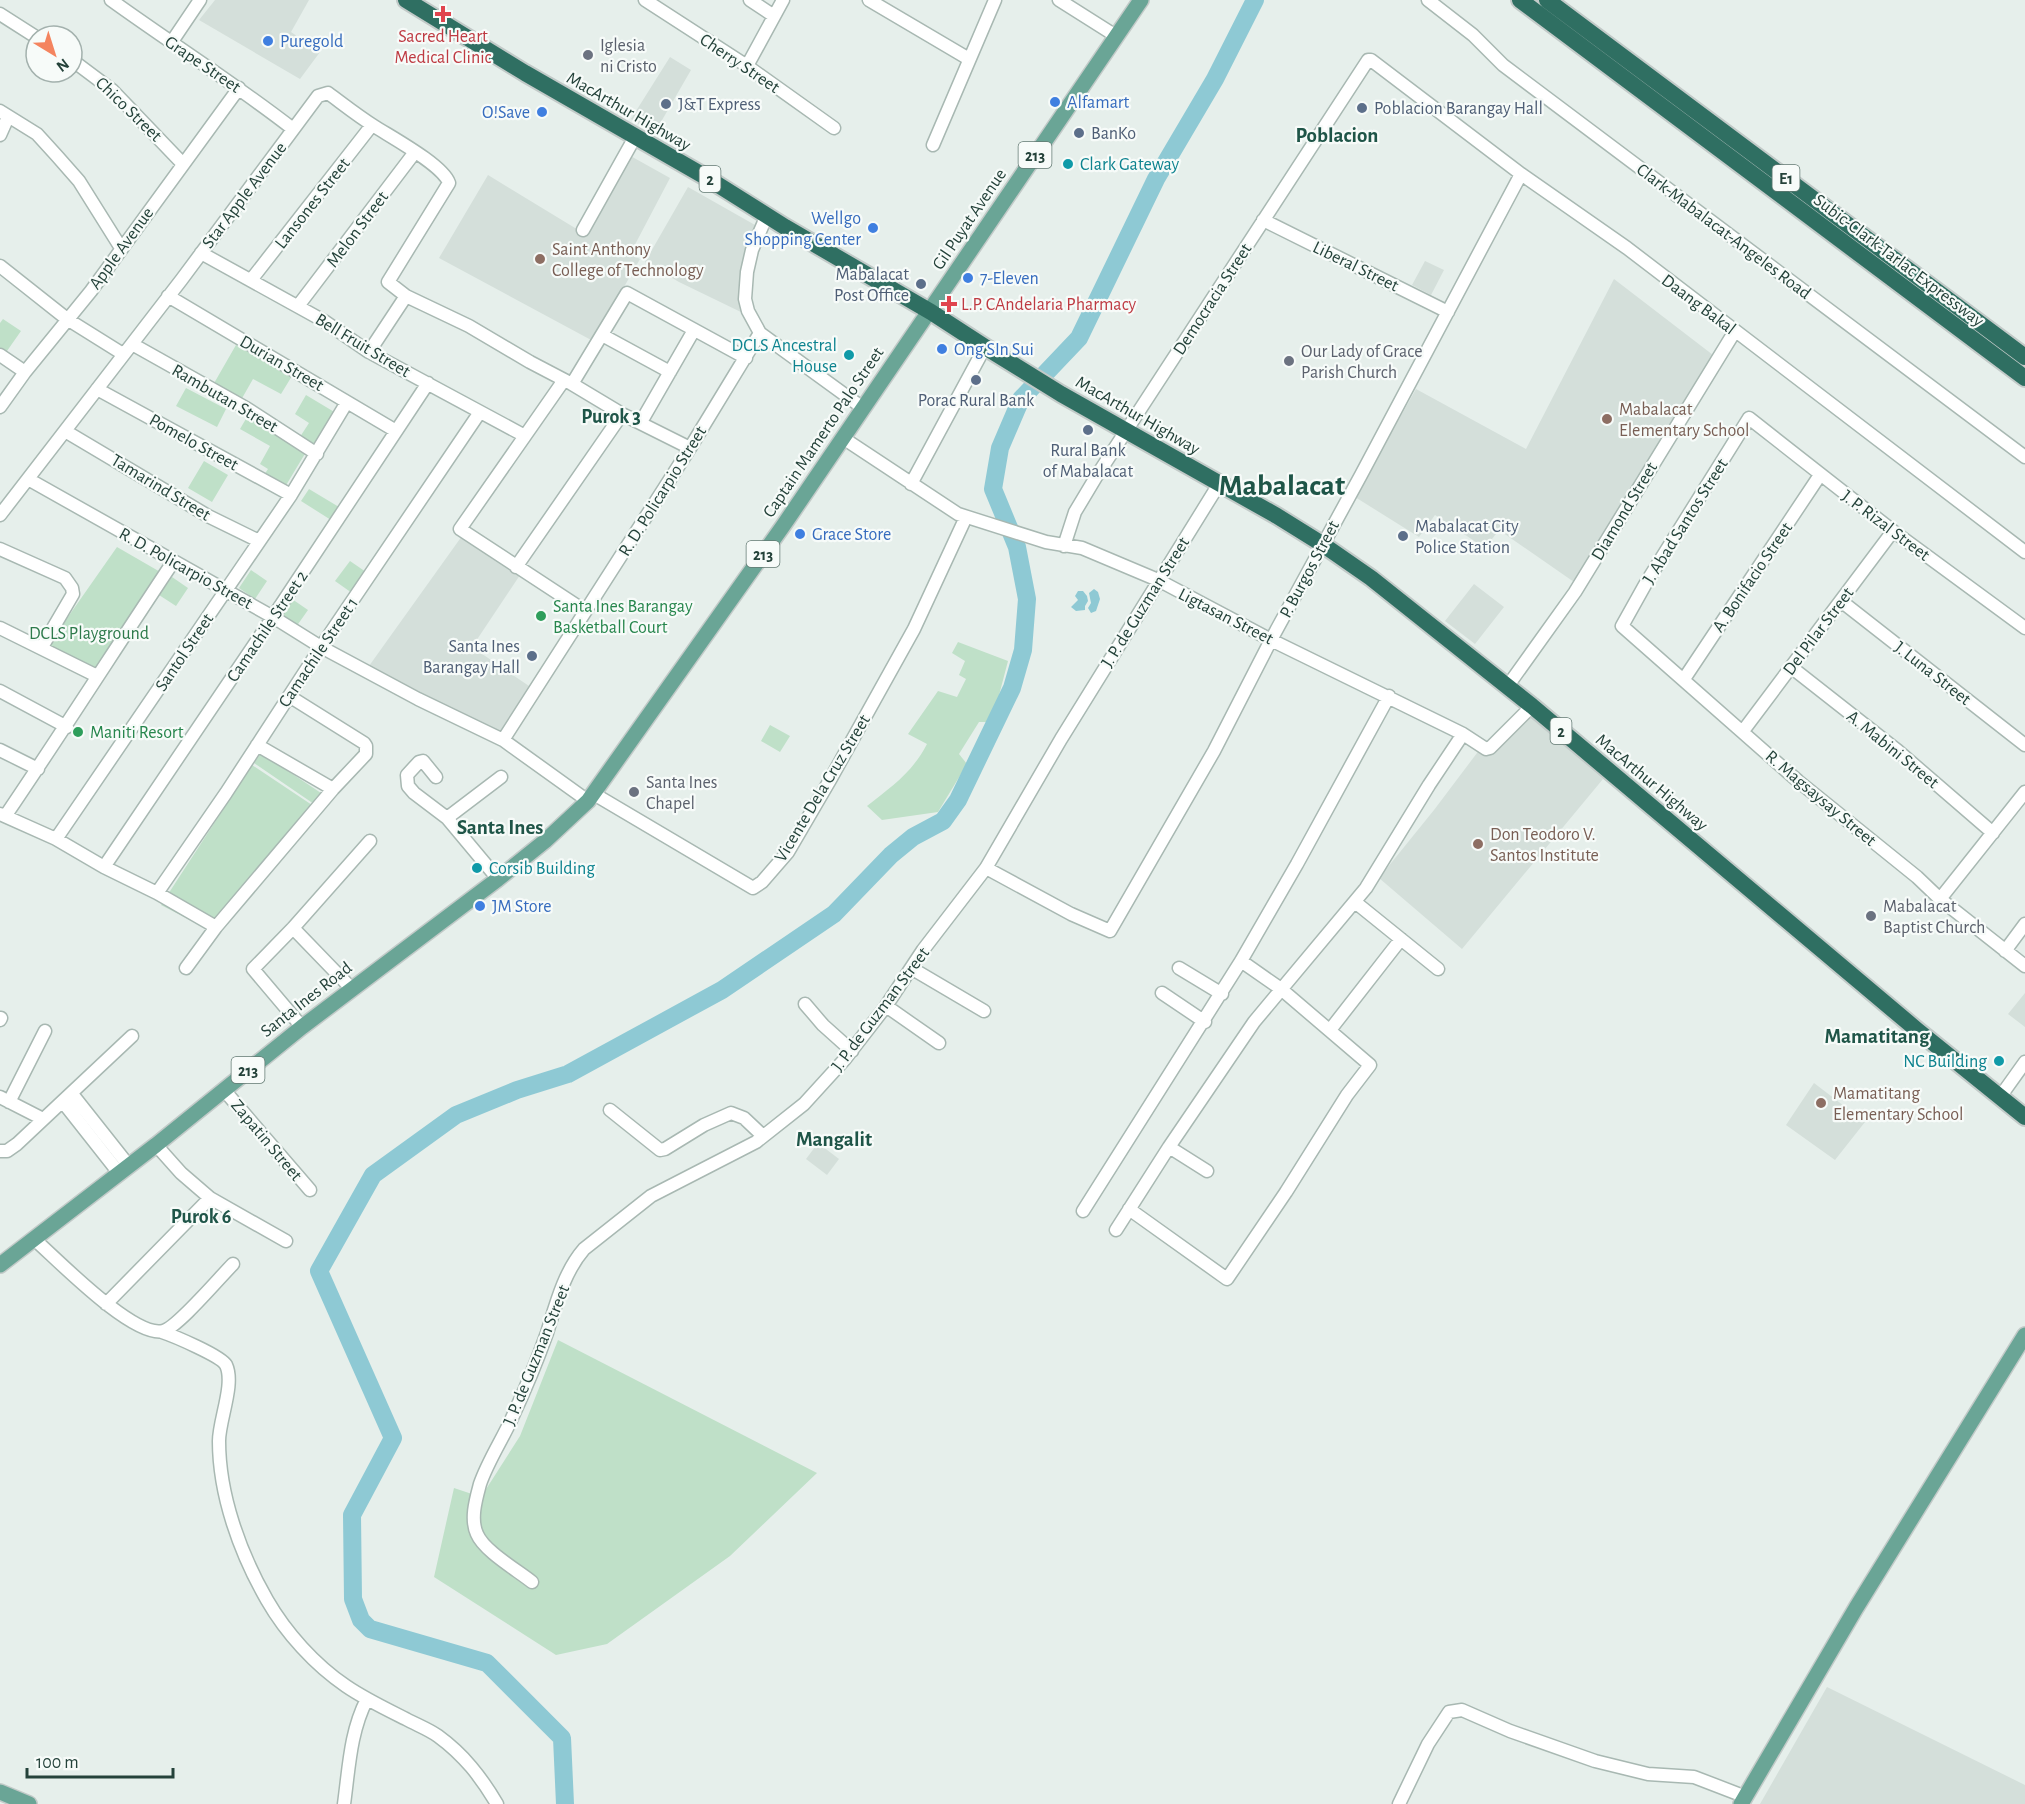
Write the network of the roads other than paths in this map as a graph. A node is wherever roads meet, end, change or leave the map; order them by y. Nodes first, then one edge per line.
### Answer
1 (111, 0) edge
2 (200, 0) edge
3 (406, 0) edge
4 (645, 0) edge
5 (750, 0) edge
6 (783, 0) edge
7 (869, 0) edge
8 (1059, 0) edge
9 (1141, 0) edge
10 (1428, 0) edge
11 (1520, 0) edge
12 (1546, 0) edge
13 (991, 1) edge
14 (0, 14) edge
15 (774, 16) junction
16 (24, 29) edge
17 (1116, 36) junction
18 (171, 43) junction
19 (969, 59) junction
20 (1371, 60) joint
21 (747, 66) junction
22 (84, 69) edge
23 (239, 87) junction
24 (4, 114) edge
25 (372, 125) junction
26 (834, 128) dead end
27 (293, 129) junction
28 (0, 135) edge
29 (635, 137) junction
30 (933, 145) dead end
31 (415, 152) junction
32 (182, 163) junction
33 (1521, 174) junction
34 (767, 215) junction
35 (1263, 220) junction
36 (583, 230) dead end
37 (121, 248) junction
38 (201, 253) junction
39 (0, 266) edge
40 (251, 280) junction
41 (168, 296) junction
42 (406, 296) junction
43 (298, 306) junction
44 (931, 312) junction
45 (1448, 312) junction
46 (67, 319) junction
47 (694, 330) junction
48 (1734, 331) junction
49 (760, 333) junction
50 (602, 335) junction
51 (132, 344) junction
52 (985, 347) junction
53 (369, 352) junction
54 (123, 354) junction
55 (0, 355) edge
56 (2025, 357) edge
57 (746, 358) junction
58 (25, 372) junction
59 (670, 372) junction
60 (2025, 378) edge
61 (568, 382) junction
62 (428, 383) junction
63 (97, 389) junction
64 (347, 402) junction
65 (0, 407) edge
66 (863, 408) junction
67 (480, 412) junction
68 (622, 414) junction
69 (1749, 418) joint
70 (641, 422) junction
71 (65, 431) junction
72 (396, 431) junction
73 (1126, 431) junction
74 (525, 436) junction
75 (843, 438) junction
76 (690, 448) junction
77 (317, 454) junction
78 (2025, 457) edge
79 (1820, 475) junction
80 (28, 479) junction
81 (911, 484) junction
82 (1219, 484) junction
83 (291, 495) junction
84 (0, 515) edge
85 (966, 517) junction
86 (1893, 531) junction
87 (259, 542) junction
88 (1322, 544) junction
89 (1064, 546) junction
90 (0, 549) edge
91 (2025, 552) edge
92 (173, 562) junction
93 (516, 567) junction
94 (1158, 580) junction
95 (225, 591) junction
96 (1841, 601) junction
97 (585, 611) junction
98 (273, 617) junction
99 (1622, 626) joint
100 (0, 628) edge
101 (2025, 628) edge
102 (1271, 640) junction
103 (321, 647) junction
104 (42, 648) junction
105 (1791, 667) junction
106 (97, 676) junction
107 (1684, 679) junction
108 (1507, 687) junction
109 (0, 691) edge
110 (289, 696) junction
111 (1389, 696) junction
112 (1532, 706) junction
113 (67, 727) junction
114 (1743, 731) junction
115 (1463, 734) junction
116 (503, 740) junction
117 (257, 745) junction
118 (2025, 745) edge
119 (0, 750) edge
120 (38, 769) junction
121 (436, 777) dead end
122 (501, 777) dead end
123 (333, 789) junction
124 (2025, 792) edge
125 (591, 797) junction
126 (3, 814) edge
127 (447, 818) junction
128 (1993, 833) junction
129 (56, 839) junction
130 (370, 841) dead end
131 (104, 867) junction
132 (986, 868) junction
133 (498, 879) junction
134 (157, 893) junction
135 (1940, 899) junction
136 (1355, 902) junction
137 (2025, 924) edge
138 (216, 927) junction
139 (293, 928) junction
140 (1401, 939) junction
141 (2005, 951) junction
142 (1241, 961) junction
143 (2025, 966) edge
144 (186, 968) dead end
145 (911, 968) junction
146 (1179, 968) dead end
147 (1438, 969) dead end
148 (351, 988) junction
149 (1281, 989) junction
150 (1162, 993) dead end
151 (1222, 994) junction
152 (804, 1004) dead end
153 (886, 1006) junction
154 (984, 1011) dead end
155 (1204, 1022) junction
156 (302, 1027) junction
157 (1330, 1030) junction
158 (45, 1031) dead end
159 (132, 1036) dead end
160 (939, 1043) dead end
161 (852, 1051) junction
162 (2025, 1062) edge
163 (224, 1090) junction
164 (2000, 1097) junction
165 (68, 1098) junction
166 (4, 1099) edge
167 (610, 1110) dead end
168 (2025, 1117) edge
169 (43, 1119) junction
170 (763, 1136) junction
171 (156, 1145) junction
172 (1169, 1148) junction
173 (0, 1151) edge
174 (124, 1169) junction
175 (1207, 1171) dead end
176 (310, 1190) dead end
177 (210, 1198) junction
178 (1129, 1209) junction
179 (1083, 1211) dead end
180 (1116, 1230) dead end
181 (34, 1239) junction
182 (286, 1241) dead end
183 (233, 1264) dead end
184 (0, 1265) edge
185 (106, 1304) junction
186 (162, 1332) junction
187 (2025, 1335) edge
188 (532, 1582) dead end
189 (368, 1699) junction
190 (0, 1792) edge
191 (1743, 1800) edge
192 (29, 1804) edge
193 (344, 1804) edge
194 (497, 1804) edge
195 (1399, 1804) edge

1 - 18 street, Grape Street
2 - 18 street
3 - 29 highway, MacArthur Highway / 2
4 - 21 street, Cherry Street
5 - 15 street
6 - 15 street
7 - 19 street
8 - 17 street
9 - 17 main road, Gil Puyat Avenue / 213
10 - 78 street, Clark-Mabalacat-Angeles Road
11 - 60 highway, Subic-Clark-Tarlac Expressway / E1
12 - 56 highway, Subic-Clark-Tarlac Expressway / E1
13 - 19 street
14 - 16 street
15 - 21 street
17 - 44 main road, Gil Puyat Avenue / 213
18 - 23 street, Grape Street
19 - 30 street
20 - 33 street, Daang Bakal
20 - 35 street, Democracia Street
21 - 26 street, Cherry Street
22 - 32 street, Chico Street
23 - 27 street, Grape Street
23 - 32 street, Apple Avenue
24 - 28 street
24 - 37 street
25 - 27 street, Star Apple Avenue
25 - 31 street, Star Apple Avenue
25 - 40 street, Lansones Street
27 - 38 street, Star Apple Avenue
29 - 34 highway, MacArthur Highway / 2
29 - 36 street
31 - 42 street, Star Apple Avenue
31 - 43 street, Melon Street
32 - 37 street, Apple Avenue
33 - 45 street, P. Burgos Street
33 - 48 street, Daang Bakal
34 - 44 highway, MacArthur Highway / 2
34 - 49 street
35 - 45 street, Liberal Street
35 - 73 street, Democracia Street
37 - 46 street, Apple Avenue
38 - 40 street, Bell Fruit Street
38 - 41 street, Star Apple Avenue
39 - 46 street
40 - 43 street, Bell Fruit Street
41 - 51 street, Star Apple Avenue
41 - 64 street, Durian Street
42 - 53 street
42 - 61 street
43 - 53 street, Bell Fruit Street
44 - 52 highway, MacArthur Highway / 2
44 - 66 main road, Captain Mamerto Palo Street / 213
45 - 88 street, P. Burgos Street
46 - 54 street
46 - 58 street, Apple Avenue
47 - 50 street
47 - 57 street
47 - 59 street
48 - 91 street, Daang Bakal
48 - 108 street, Diamond Street
49 - 57 street, R. D. Policarpio Street
49 - 66 street
50 - 59 street
50 - 61 street
51 - 54 street, Star Apple Avenue
51 - 77 street, Rambutan Street
52 - 73 highway, MacArthur Highway / 2
52 - 81 street
53 - 62 street, Bell Fruit Street
54 - 63 street, Star Apple Avenue
55 - 58 street
57 - 76 street, R. D. Policarpio Street
58 - 65 street, Apple Avenue
59 - 70 street
61 - 68 street
61 - 74 street
62 - 67 street, Bell Fruit Street
62 - 72 street, Camachile Street 2
63 - 71 street, Star Apple Avenue
63 - 83 street, Pomelo Street
64 - 72 street, Durian Street
64 - 77 street, Santol Street
66 - 75 main road, Captain Mamerto Palo Street / 213
67 - 74 street, Bell Fruit Street
67 - 103 street, Camachile Street 1
68 - 70 street
68 - 93 street
69 - 79 street, J. P. Rizal Street
69 - 99 street, J. Abad Santos Street
70 - 76 street
71 - 80 street, Star Apple Avenue
71 - 87 street, Tamarind Street
72 - 98 street, Camachile Street 2
73 - 82 highway, MacArthur Highway / 2
73 - 89 street, Democracia Street
74 - 93 street
75 - 81 street, Ligtasan Street
75 - 125 main road, Captain Mamerto Palo Street / 213
76 - 97 street, R. D. Policarpio Street
77 - 83 street, Santol Street
79 - 86 street, J. P. Rizal Street
79 - 107 street, A. Bonifacio Street
80 - 84 street, Star Apple Avenue
80 - 92 street, R. D. Policarpio Street
81 - 85 street, Ligtasan Street
82 - 88 highway, MacArthur Highway / 2
82 - 94 street, J. P. de Guzman Street
83 - 87 street, Santol Street
85 - 89 street, Ligtasan Street
85 - 125 street, Vicente Dela Cruz Street
86 - 96 street, Del Pilar Street
86 - 101 street, J. P. Rizal Street
87 - 95 street, Santol Street
88 - 102 street, P. Burgos Street
88 - 108 highway, MacArthur Highway / 2
89 - 94 street, Ligtasan Street
90 - 104 street
92 - 95 street, R. D. Policarpio Street
92 - 106 street
93 - 97 street
94 - 102 street, Ligtasan Street
94 - 132 street, J. P. de Guzman Street
95 - 98 street, R. D. Policarpio Street
95 - 129 street, Santol Street
96 - 105 street, Del Pilar Street
96 - 118 street, J. Luna Street
97 - 116 street, R. D. Policarpio Street
98 - 103 street, R. D. Policarpio Street
98 - 131 street, Camachile Street 2
99 - 107 street, R. Magsaysay Street
100 - 104 street
102 - 111 street, Ligtasan Street
102 - 132 street, P. Burgos Street
103 - 110 street, Camachile Street 1
103 - 116 street, R. D. Policarpio Street
104 - 106 street
105 - 114 street, Del Pilar Street
105 - 128 street, A. Mabini Street
106 - 113 street
107 - 114 street, R. Magsaysay Street
108 - 112 highway, MacArthur Highway / 2
109 - 113 street
110 - 117 street, Camachile Street 1
110 - 123 street
111 - 115 street, Ligtasan Street
111 - 142 street
112 - 115 street, Ligtasan Street
112 - 164 highway, MacArthur Highway / 2
113 - 120 street
114 - 135 street, R. Magsaysay Street
115 - 136 street
116 - 125 street, R. D. Policarpio Street
117 - 123 street
117 - 134 street, Camachile Street 1
119 - 120 street
120 - 126 street
121 - 127 street
122 - 127 street
123 - 138 street
124 - 128 street
125 - 133 main road, Captain Mamerto Palo Street / 213
126 - 129 street
127 - 133 street
128 - 135 street
129 - 131 street
130 - 139 street
131 - 134 street
132 - 145 street, J. P. de Guzman Street
133 - 148 main road, Santa Ines Road / 213
134 - 138 street
135 - 141 street, R. Magsaysay Street
136 - 140 street
136 - 149 street
137 - 141 street
138 - 144 street
139 - 148 street
139 - 156 street
140 - 147 street
140 - 157 street
141 - 143 street, R. Magsaysay Street
142 - 149 street
142 - 151 street
145 - 153 street, J. P. de Guzman Street
145 - 154 street
146 - 151 street
148 - 156 main road, Santa Ines Road / 213
149 - 157 street
149 - 172 street
150 - 155 street
151 - 155 street
152 - 161 street
153 - 160 street
153 - 161 street, J. P. de Guzman Street
155 - 179 street
156 - 163 main road, Santa Ines Road / 213
157 - 178 street
158 - 166 street
159 - 165 street
161 - 170 street, J. P. de Guzman Street
162 - 164 street
163 - 171 main road, Santa Ines Road / 213
163 - 176 street, Zapatin Street
164 - 168 highway, MacArthur Highway / 2
165 - 169 street
165 - 174 street
166 - 169 street
167 - 170 street
169 - 173 street
170 - 188 street, J. P. de Guzman Street
171 - 174 main road, Santa Ines Road / 213
171 - 177 street
172 - 175 street
172 - 178 street
174 - 181 main road, Santa Ines Road / 213
177 - 182 street
177 - 185 street
178 - 180 street
181 - 184 main road, Santa Ines Road / 213
181 - 185 street
183 - 186 street
185 - 186 street
186 - 189 street
187 - 191 main road
189 - 193 street
189 - 194 street
190 - 192 main road
191 - 195 street

